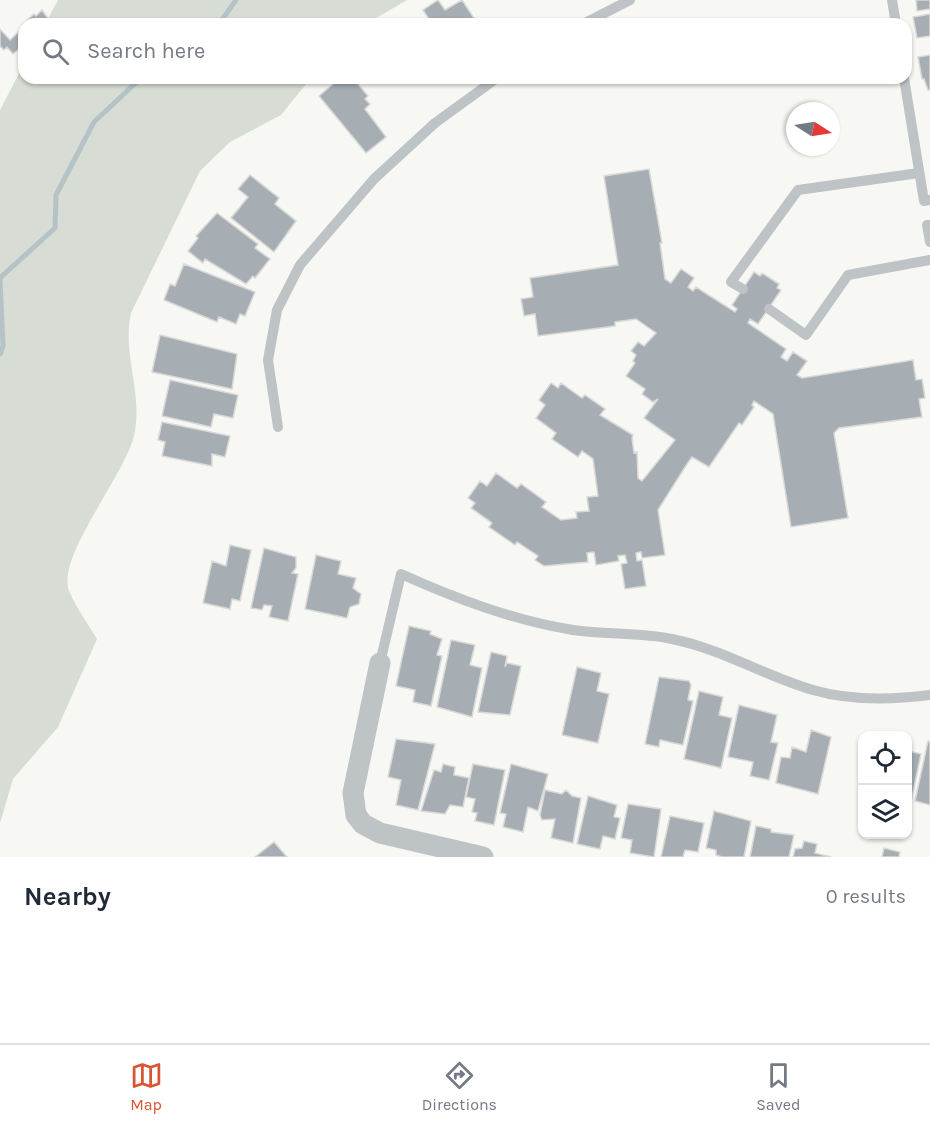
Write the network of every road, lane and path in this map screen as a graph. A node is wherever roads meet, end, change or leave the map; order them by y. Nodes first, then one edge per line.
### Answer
1 (630, 0) edge
2 (892, 0) edge
3 (595, 18) edge
4 (895, 18) edge
5 (489, 84) edge
6 (905, 84) edge
7 (920, 173) junction
8 (927, 201) edge
9 (929, 225) edge
10 (930, 242) edge
11 (930, 260) edge
12 (743, 289) dead end
13 (769, 309) dead end
14 (278, 427) dead end
15 (380, 663) joint
16 (930, 695) edge
17 (483, 857) edge

1 - 3 lane
2 - 4 lane
5 - 14 lane
6 - 7 lane
7 - 8 lane
7 - 12 lane
9 - 10 lane
11 - 13 lane
15 - 16 lane
15 - 17 street

